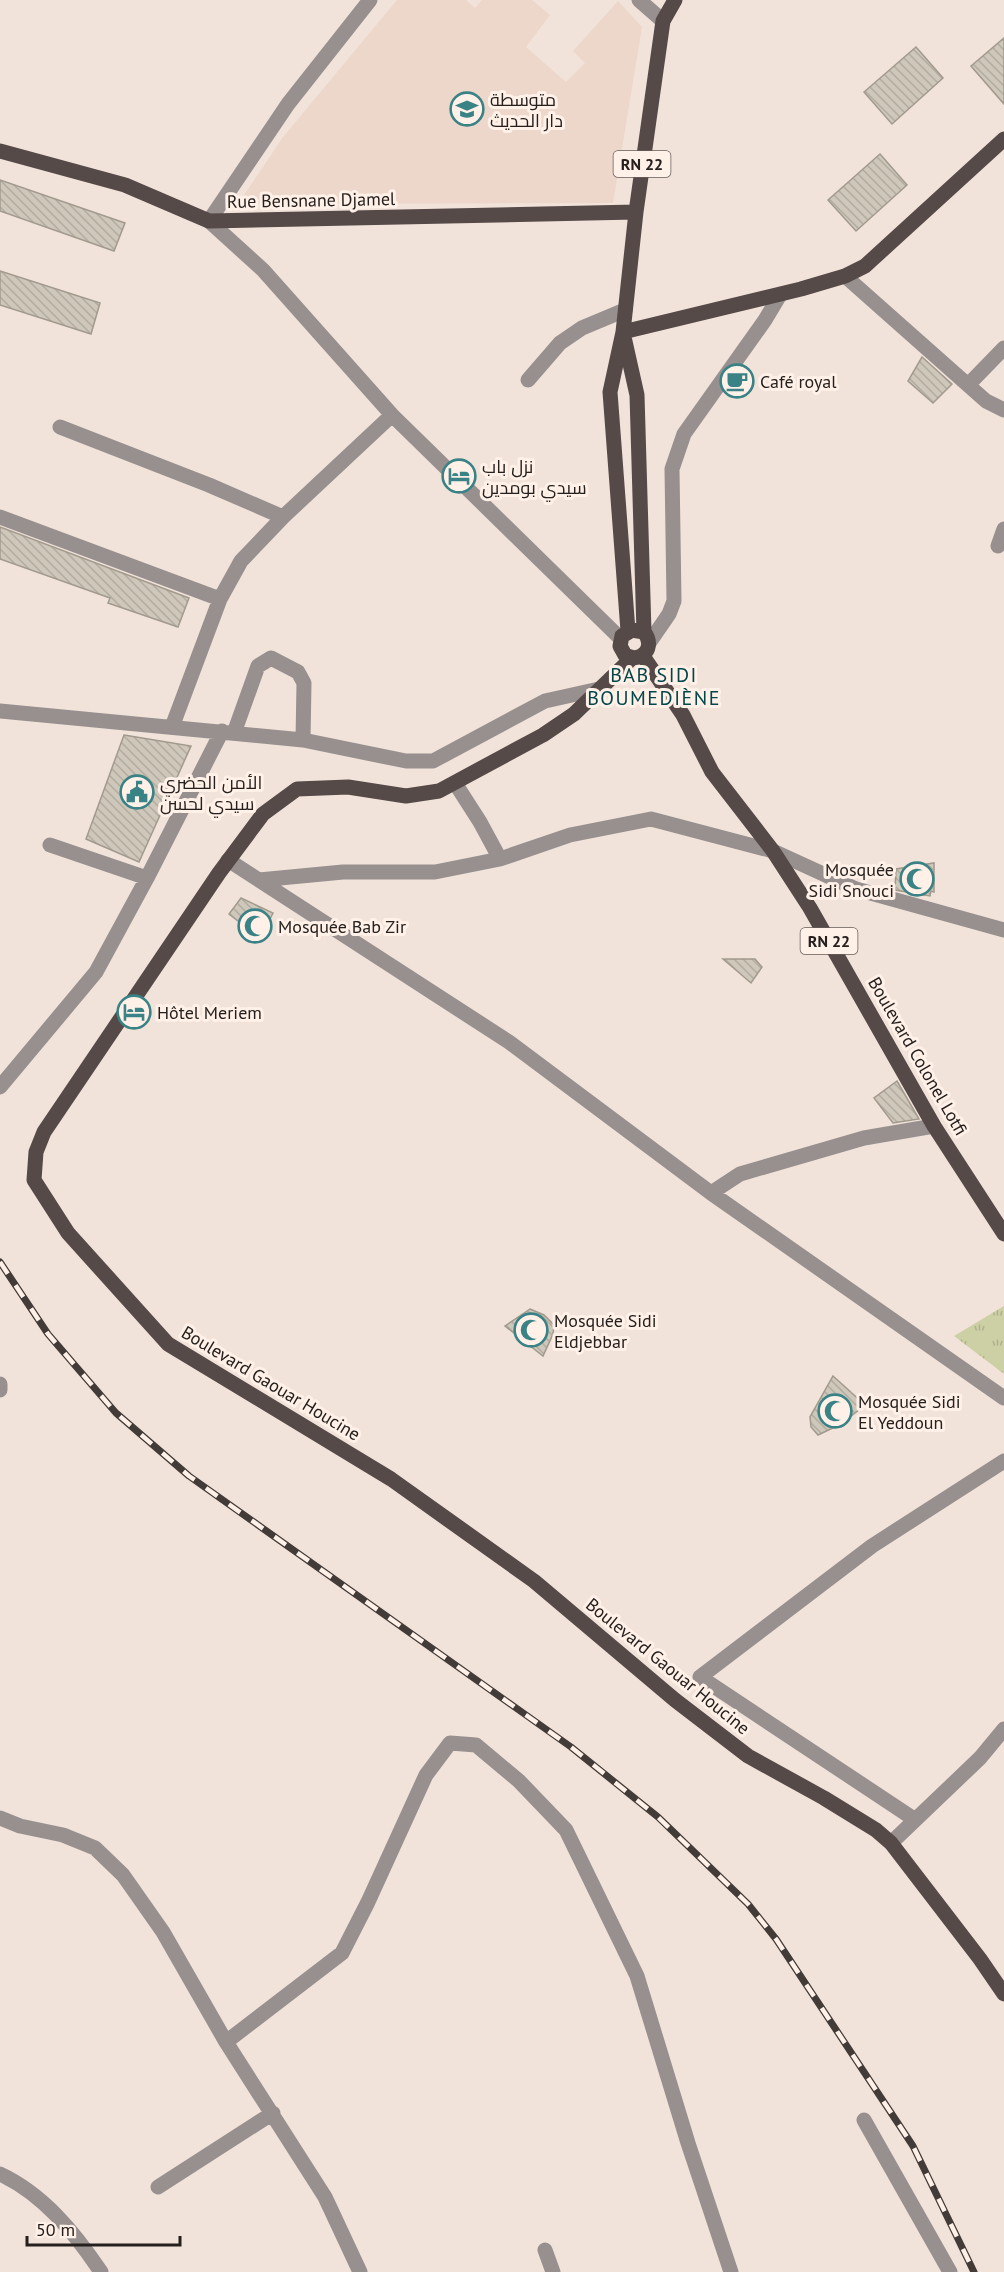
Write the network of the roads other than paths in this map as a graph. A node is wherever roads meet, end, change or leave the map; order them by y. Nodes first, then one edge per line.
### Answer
1 (370, 0) edge
2 (639, 0) edge
3 (675, 0) edge
4 (663, 21) junction
5 (1004, 139) edge
6 (0, 152) edge
7 (636, 212) junction
8 (209, 222) junction
9 (845, 276) junction
10 (780, 295) junction
11 (625, 310) junction
12 (623, 332) junction
13 (1004, 348) edge
14 (528, 380) dead end
15 (968, 385) junction
16 (1004, 410) edge
17 (392, 415) junction
18 (60, 428) dead end
19 (0, 517) edge
20 (283, 517) junction
21 (1004, 528) edge
22 (998, 546) dead end
23 (220, 599) junction
24 (624, 635) junction
25 (642, 648) junction
26 (599, 689) junction
27 (0, 711) edge
28 (172, 727) junction
29 (228, 732) junction
30 (303, 740) junction
31 (454, 783) junction
32 (50, 845) dead end
33 (773, 851) junction
34 (500, 859) junction
35 (228, 860) junction
36 (147, 878) junction
37 (259, 880) junction
38 (1004, 930) edge
39 (0, 1087) edge
40 (934, 1126) junction
41 (711, 1193) junction
42 (1004, 1234) edge
43 (0, 1384) edge
44 (0, 1390) edge
45 (1004, 1398) edge
46 (1004, 1461) edge
47 (1004, 1729) edge
48 (0, 1818) edge
49 (914, 1819) junction
50 (891, 1843) junction
51 (1004, 1994) edge
52 (226, 2042) junction
53 (273, 2113) junction
54 (864, 2120) dead end
55 (0, 2174) edge
56 (158, 2187) dead end
57 (545, 2250) dead end
58 (93, 2269) edge
59 (360, 2272) edge
60 (554, 2272) edge
61 (731, 2272) edge
62 (950, 2272) edge

1 - 8 street
2 - 4 street
3 - 4 main road, RN 22
4 - 7 main road, RN 22
5 - 9 main road
6 - 8 main road, Rue Bensnane Djamel
7 - 8 main road, Rue Bensnane Djamel
7 - 11 main road, RN 22
8 - 17 street
9 - 10 main road
9 - 15 street
10 - 12 main road
10 - 25 street
11 - 12 main road, RN 22
11 - 14 street
12 - 24 main road, RN 22
12 - 25 main road, RN 22
13 - 15 street
15 - 16 street
17 - 20 street
17 - 24 street
18 - 20 street
19 - 23 street
20 - 23 street
21 - 22 street
23 - 28 street
24 - 25 main road
24 - 25 main road, Boulevard Colonel Lotfi
25 - 26 main road, Boulevard Gaouar Houcine
25 - 33 main road, Boulevard Colonel Lotfi / RN 22
26 - 30 street
26 - 31 main road, Boulevard Gaouar Houcine
27 - 28 street
28 - 29 street
29 - 30 street
29 - 30 street
29 - 36 street
31 - 34 street
31 - 35 main road, Boulevard Gaouar Houcine
32 - 36 street
33 - 34 street
33 - 38 street
33 - 40 main road, Boulevard Colonel Lotfi / RN 22
34 - 37 street
35 - 37 street
35 - 50 main road, Boulevard Gaouar Houcine
36 - 39 street
37 - 41 street
40 - 41 street
40 - 42 main road, Boulevard Colonel Lotfi / RN 22
41 - 45 street
43 - 44 street
46 - 49 street
47 - 49 street
48 - 52 street
49 - 50 street
50 - 51 main road, Boulevard Gaouar Houcine
52 - 53 street
52 - 61 street
53 - 56 street
53 - 59 street
54 - 62 street
55 - 58 street
57 - 60 street

